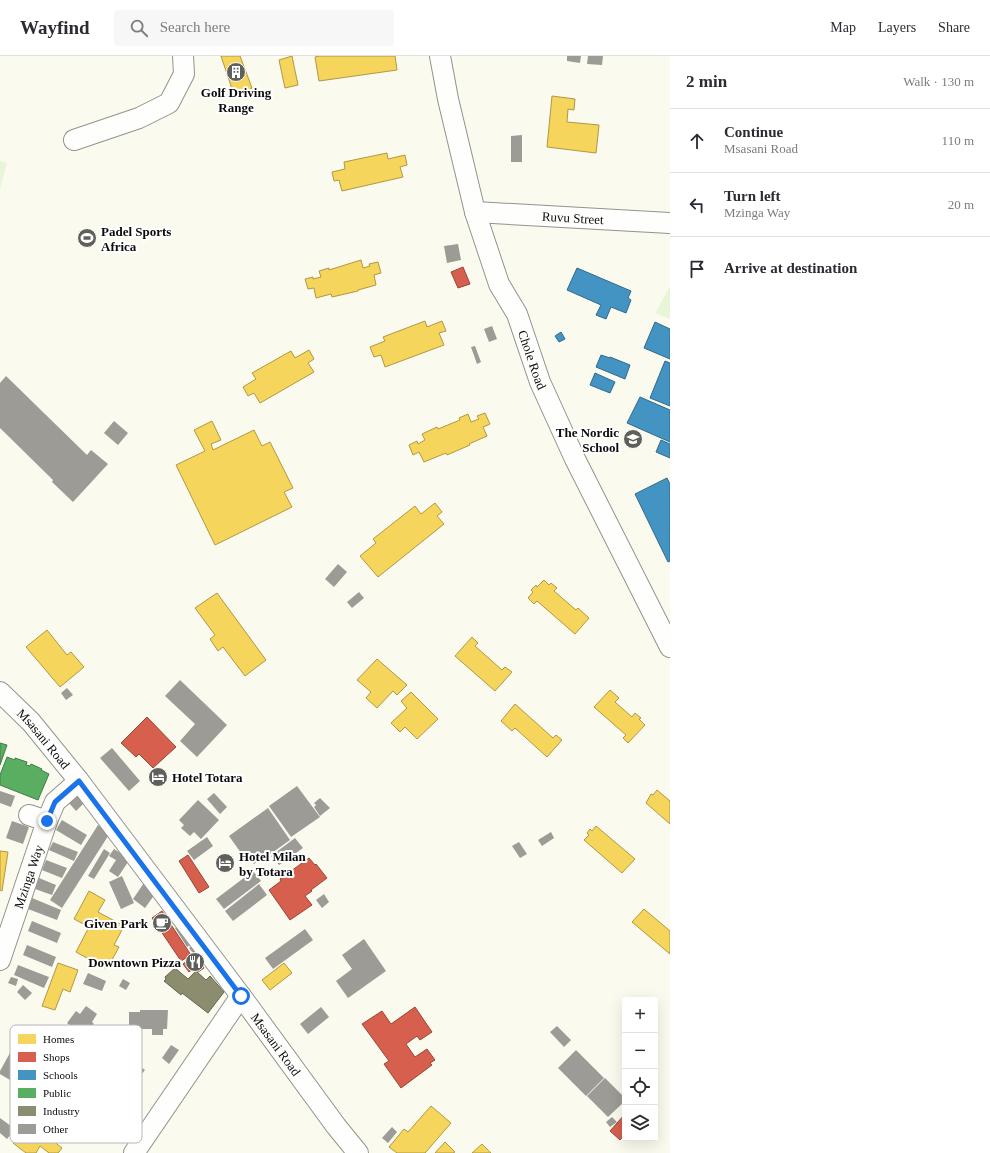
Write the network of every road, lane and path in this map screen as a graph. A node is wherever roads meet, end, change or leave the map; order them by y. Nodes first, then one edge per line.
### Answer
1 (183, 56) edge
2 (440, 56) edge
3 (74, 140) dead end
4 (475, 212) junction
5 (670, 223) edge
6 (670, 647) edge
7 (0, 692) edge
8 (79, 781) junction
9 (0, 960) edge
10 (241, 996) junction
11 (142, 1141) edge
12 (141, 1143) edge
13 (134, 1153) edge
14 (358, 1153) edge

1 - 3 street
2 - 4 street, Chole Road
4 - 5 street, Ruvu Street
4 - 6 street, Chole Road
7 - 8 street, Msasani Road
8 - 9 street, Mzinga Way
8 - 10 street, Msasani Road
10 - 11 street
10 - 14 street, Msasani Road
12 - 13 street

